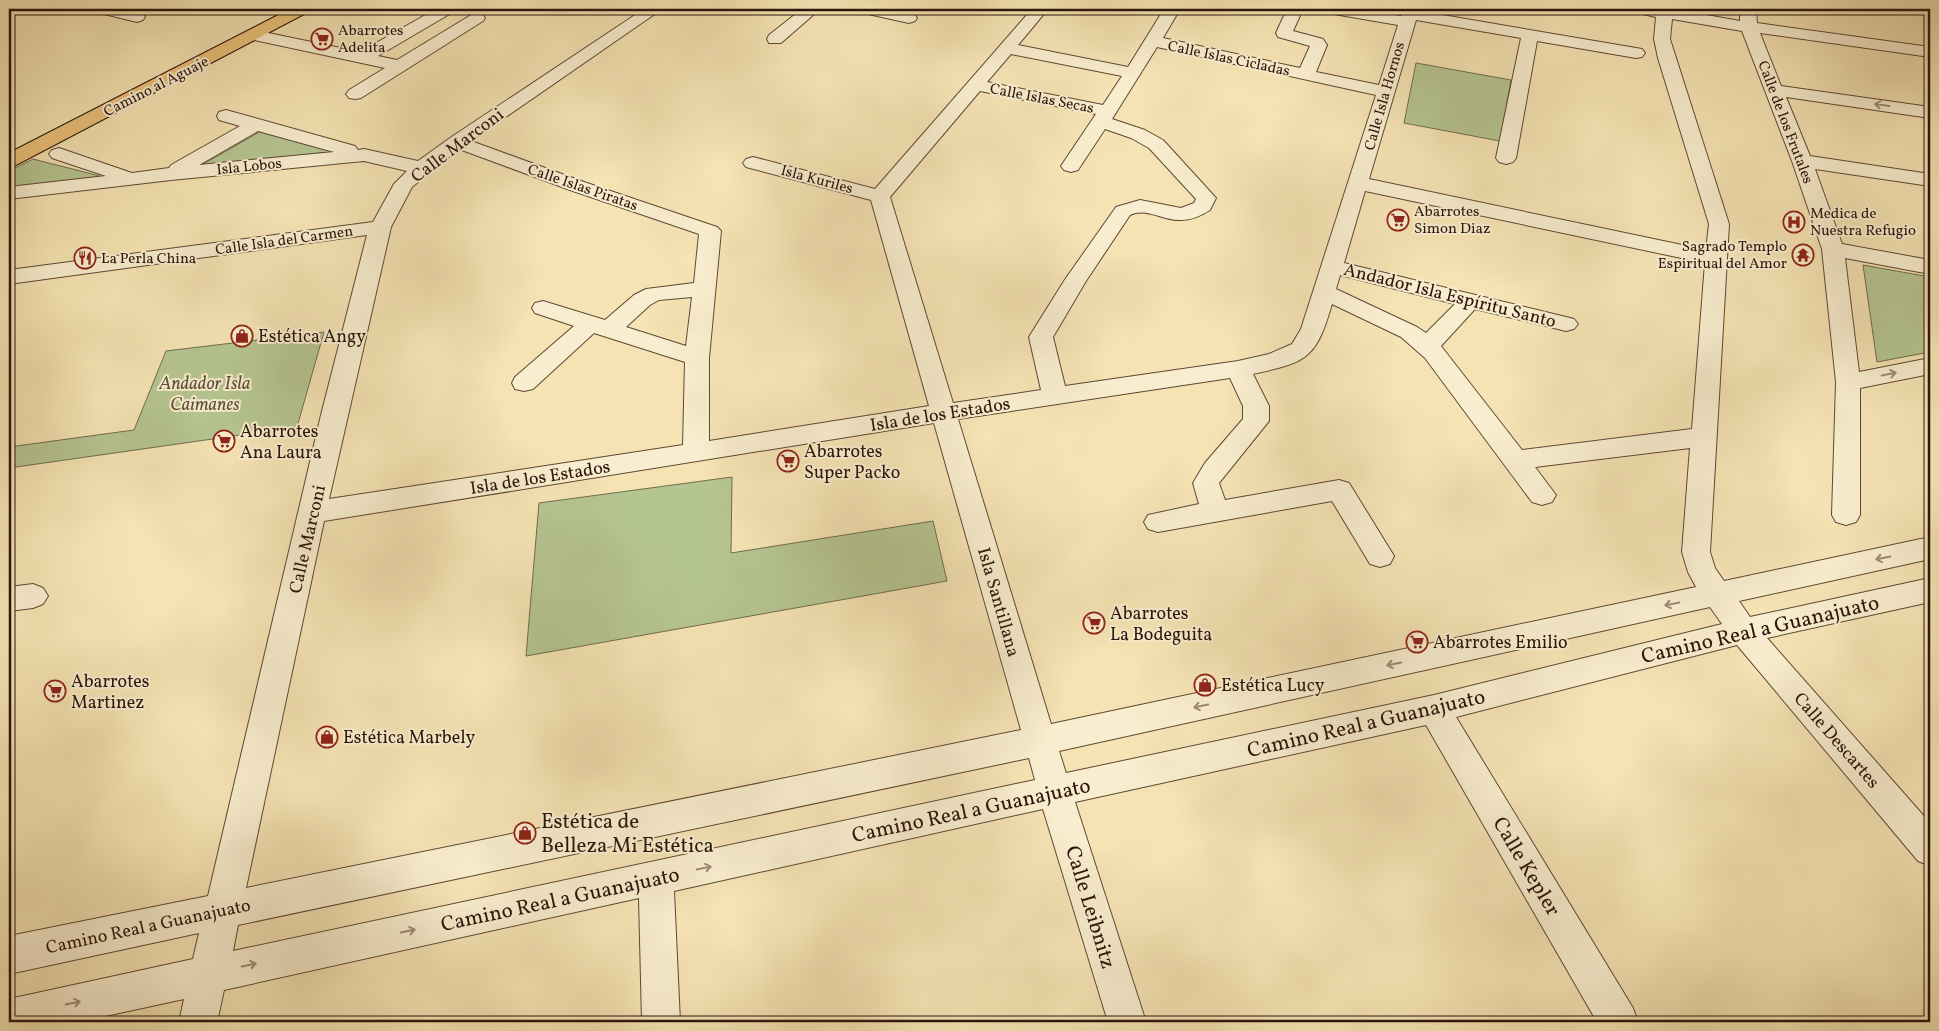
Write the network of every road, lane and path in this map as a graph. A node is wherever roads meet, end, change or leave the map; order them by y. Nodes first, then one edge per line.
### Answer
1 (102, 9) edge
2 (302, 9) edge
3 (654, 9) edge
4 (812, 9) edge
5 (865, 9) edge
6 (1040, 9) edge
7 (1172, 9) edge
8 (1296, 9) edge
9 (1334, 9) edge
10 (1640, 9) edge
11 (444, 10) edge
12 (1665, 11) edge
13 (1408, 15) edge
14 (137, 17) dead end
15 (909, 18) dead end
16 (1748, 18) edge
17 (254, 35) junction
18 (1530, 35) junction
19 (775, 39) dead end
20 (1152, 42) junction
21 (1008, 48) junction
22 (1930, 52) edge
23 (1636, 53) dead end
24 (364, 58) junction
25 (400, 66) junction
26 (1133, 73) junction
27 (1306, 75) junction
28 (977, 85) junction
29 (1774, 90) junction
30 (1385, 92) junction
31 (355, 94) dead end
32 (1930, 112) edge
33 (226, 116) dead end
34 (1104, 116) junction
35 (255, 125) junction
36 (457, 142) junction
37 (59, 154) dead end
38 (364, 154) junction
39 (1506, 158) dead end
40 (9, 160) edge
41 (1802, 160) junction
42 (754, 163) dead end
43 (1071, 166) dead end
44 (422, 168) junction
45 (171, 174) junction
46 (133, 178) junction
47 (1930, 180) edge
48 (1358, 183) junction
49 (9, 193) edge
50 (880, 196) junction
51 (380, 227) junction
52 (1833, 249) junction
53 (1717, 259) junction
54 (1334, 267) junction
55 (1930, 267) edge
56 (9, 277) edge
57 (703, 289) junction
58 (1326, 293) junction
59 (1471, 300) junction
60 (543, 308) dead end
61 (1566, 324) dead end
62 (600, 327) junction
63 (1427, 346) junction
64 (697, 358) junction
65 (1930, 366) edge
66 (1238, 369) junction
67 (1848, 382) junction
68 (524, 383) dead end
69 (1055, 396) junction
70 (942, 413) junction
71 (1704, 437) junction
72 (696, 453) junction
73 (1516, 460) junction
74 (1542, 495) dead end
75 (314, 512) junction
76 (1216, 512) junction
77 (1846, 515) dead end
78 (1158, 522) dead end
79 (1930, 548) edge
80 (1380, 556) dead end
81 (1930, 590) edge
82 (1716, 594) junction
83 (1743, 631) junction
84 (1434, 709) junction
85 (1040, 741) junction
86 (1055, 792) junction
87 (1930, 849) edge
88 (656, 878) junction
89 (223, 910) junction
90 (9, 955) edge
91 (210, 973) junction
92 (9, 1018) edge
93 (198, 1022) edge
94 (661, 1022) edge
95 (1127, 1022) edge
96 (1619, 1022) edge

1 - 14 street
2 - 17 main road, Camino al Aguaje
3 - 36 street, Calle Marconi
4 - 19 street
5 - 15 street
6 - 21 street
7 - 20 street, Calle Islas Cicladas
8 - 27 street, Calle Islas Cicladas
9 - 13 street
10 - 12 street
11 - 24 street
11 - 25 street
12 - 16 street
12 - 53 street, Calle Descartes
13 - 18 street
13 - 30 street, Calle Isla Hornos
16 - 22 street
16 - 29 street, Calle de los Frutales
17 - 24 street
17 - 40 main road, Camino al Aguaje
18 - 23 street
18 - 39 street
20 - 26 street, Calle Islas Cicladas
20 - 27 street, Calle Islas Cicladas
21 - 26 street
21 - 28 street
24 - 25 street
25 - 31 street
26 - 34 street, Calle Islas Secas
27 - 30 street, Calle Islas Cicladas
28 - 34 street, Calle Islas Secas
28 - 50 street
32 -> 29 street
29 - 41 street, Calle de los Frutales
30 - 48 street, Calle Isla Hornos
33 - 35 street, Isla Lobos
34 - 43 street, Calle Islas Secas
34 - 69 street
35 - 38 street, Isla Lobos
35 - 45 street
36 - 44 street, Calle Marconi
36 - 57 street, Calle Islas Piratas
37 - 46 street, Isla Lobos
38 - 44 street, Isla Lobos
38 - 45 street, Isla Lobos
41 - 47 street
41 - 52 street, Calle de los Frutales
42 - 50 street, Isla Kuriles
44 - 51 street, Calle Marconi
45 - 46 street, Isla Lobos
46 - 49 street, Isla Lobos
48 - 53 street
48 - 54 street, Isla de los Estados
50 - 70 street, Isla Santillana
51 - 56 street, Calle Isla del Carmen
51 - 75 street, Calle Marconi
52 - 55 street
52 - 67 street, Calle de los Frutales
53 - 71 street, Calle Descartes
54 - 58 street, Isla de los Estados
54 - 59 street, Andador Isla Espíritu Santo
57 - 62 street
57 - 64 street
58 - 63 street
58 - 66 street, Isla de los Estados
59 - 61 street, Andador Isla Espíritu Santo
59 - 63 street
60 - 62 street
62 - 64 street
62 - 68 street
63 - 73 street
64 - 72 street
67 -> 65 street
66 - 69 street, Isla de los Estados
66 - 76 street
67 - 77 street, Calle de los Frutales
69 - 70 street, Isla de los Estados
70 - 72 street, Isla de los Estados
70 - 85 street, Isla Santillana
71 - 73 street
71 - 82 street, Calle Descartes
72 - 75 street, Isla de los Estados
73 - 74 street
75 - 89 street, Calle Marconi
76 - 78 street
76 - 80 street
79 -> 82 street, Camino Real a Guanajuato
81 - 83 street, Camino Real a Guanajuato
82 - 83 street, Calle Descartes
82 -> 85 street, Camino Real a Guanajuato
83 - 84 street, Camino Real a Guanajuato
83 - 87 street, Calle Descartes
84 - 86 street, Camino Real a Guanajuato
84 - 96 street, Calle Kepler
85 - 86 street, Isla Santillana
85 - 89 street, Camino Real a Guanajuato
88 -> 86 street, Camino Real a Guanajuato
86 - 95 street, Calle Leibnitz
91 -> 88 street, Camino Real a Guanajuato
88 - 94 street
89 - 90 street, Camino Real a Guanajuato
89 - 91 street, Calle Marconi
92 -> 91 street, Camino Real a Guanajuato
91 - 93 street, Calle Marconi

